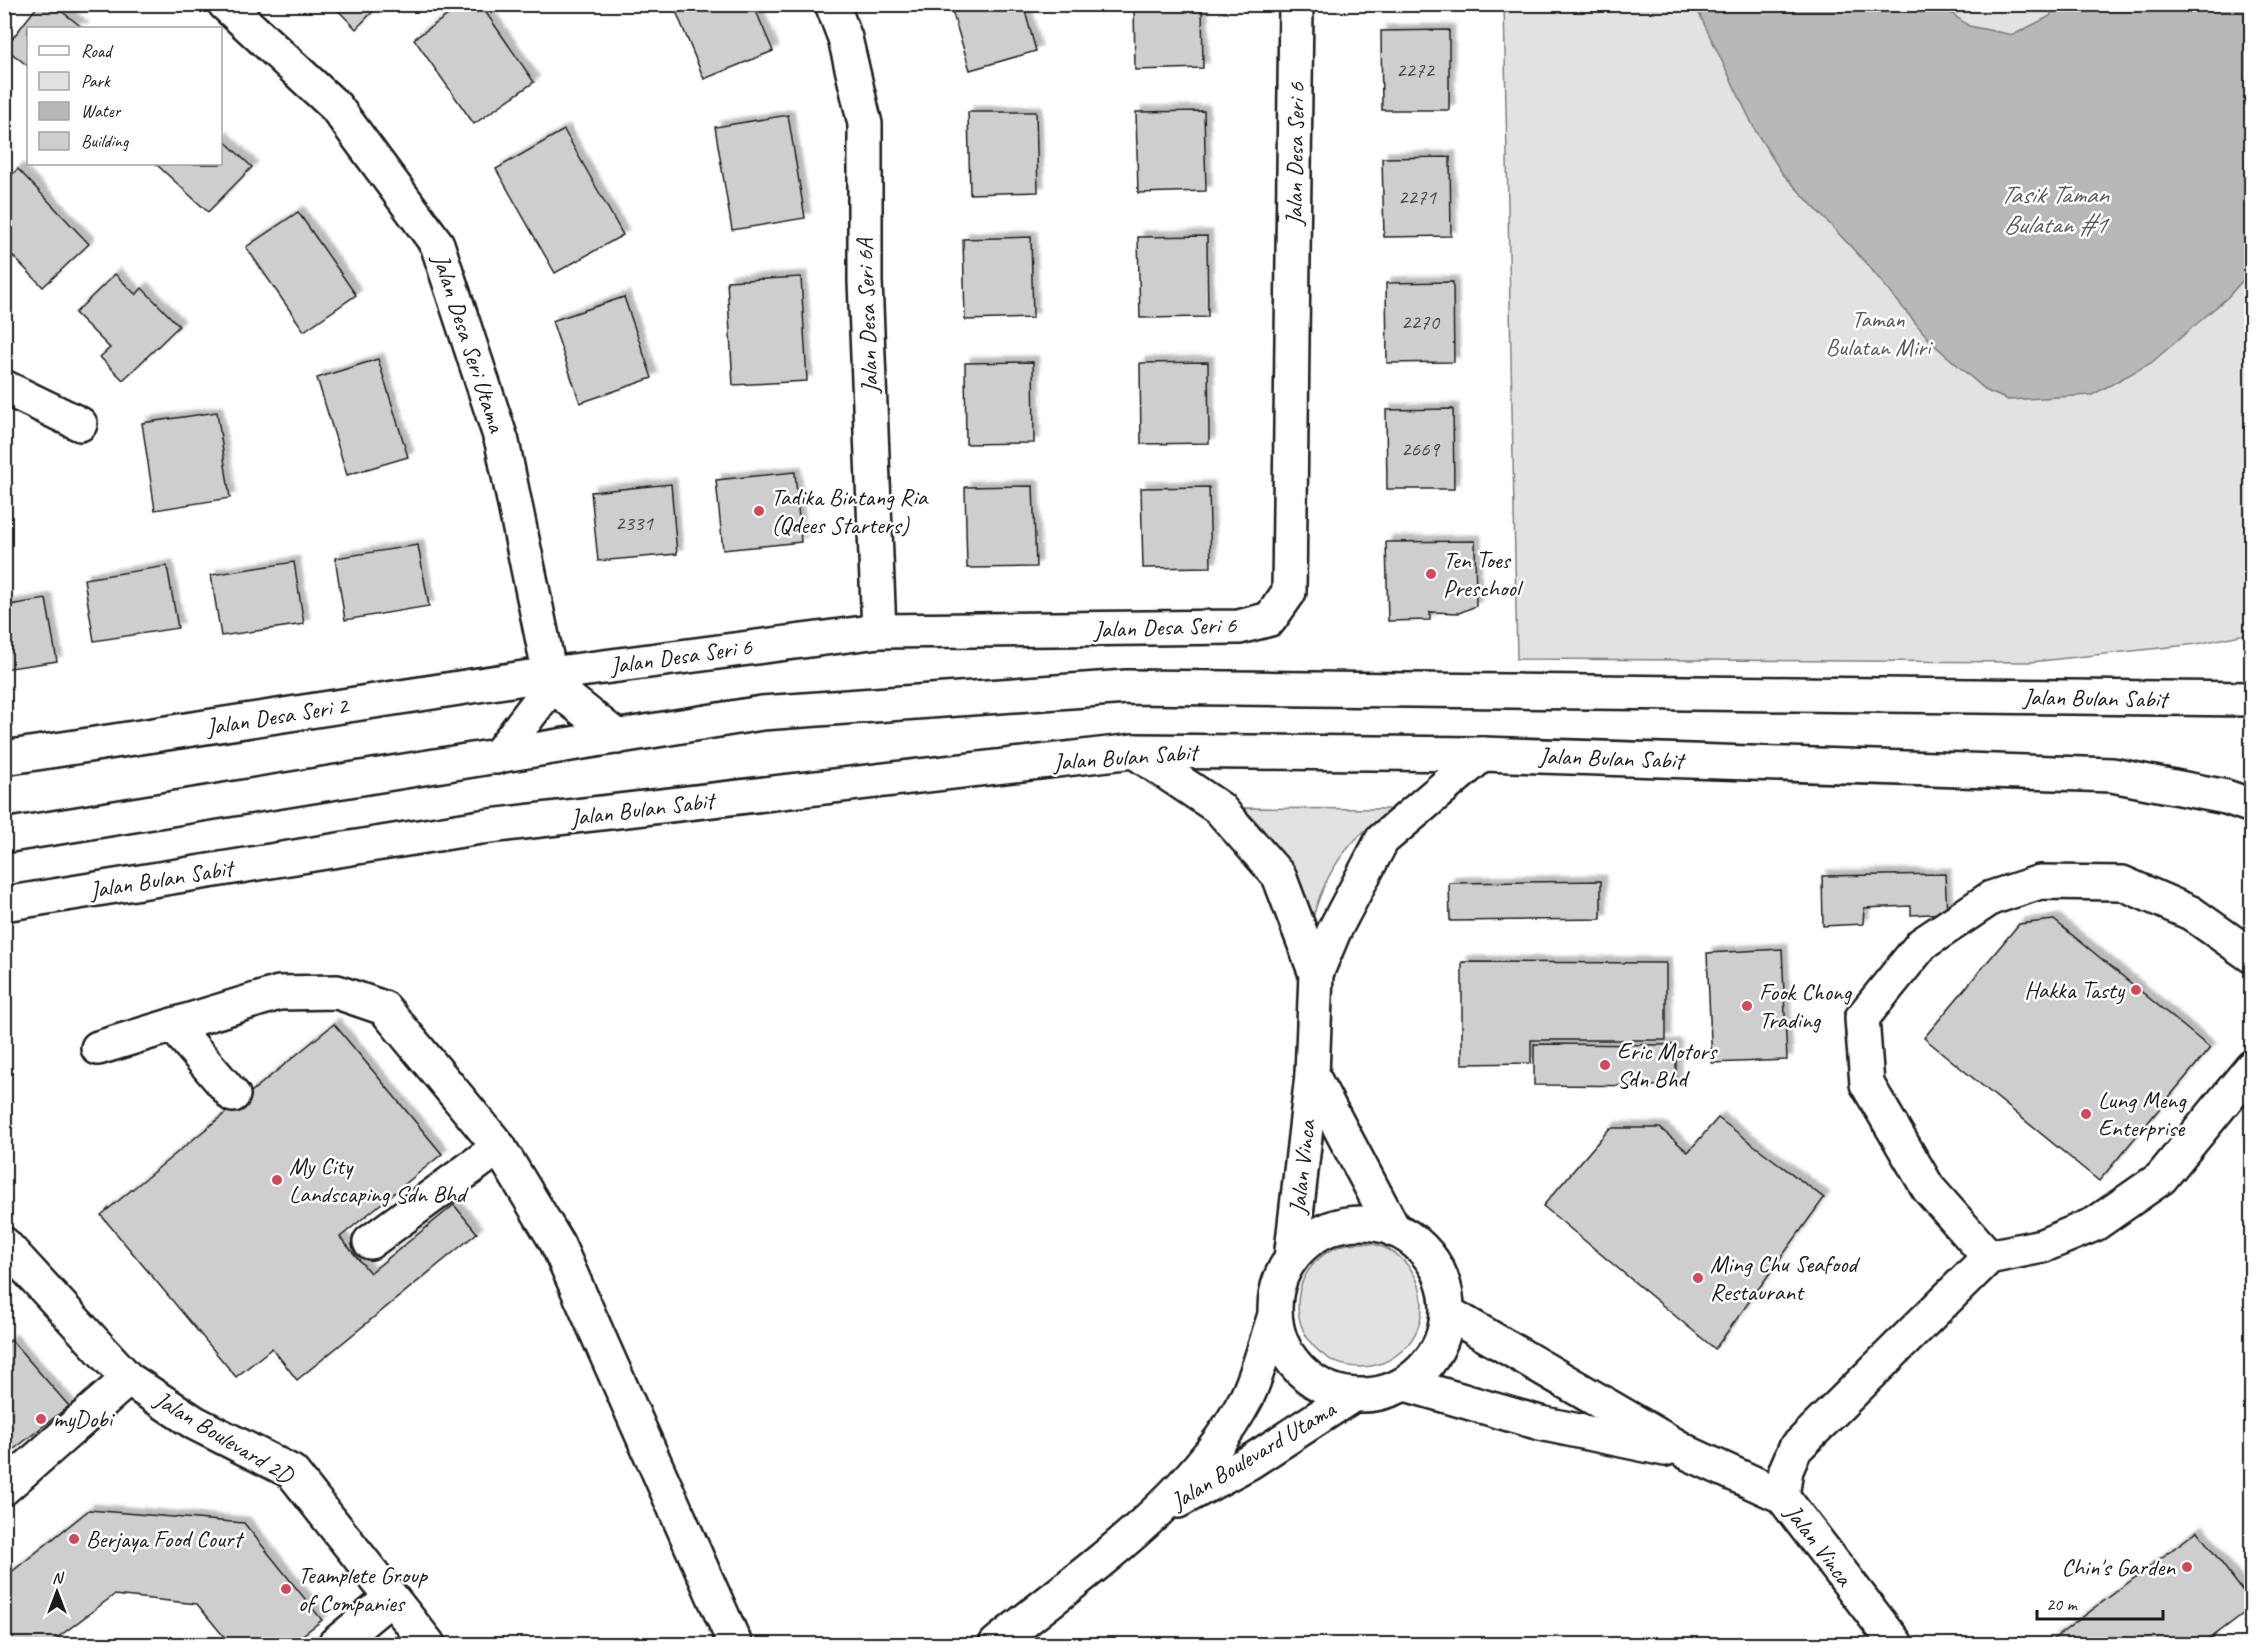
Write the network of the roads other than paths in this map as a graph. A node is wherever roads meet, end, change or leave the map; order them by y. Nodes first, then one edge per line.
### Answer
1 (225, 4) edge
2 (832, 4) edge
3 (1296, 4) edge
4 (4, 387) edge
5 (80, 424) dead end
6 (879, 631) junction
7 (551, 679) junction
8 (2252, 699) edge
9 (617, 737) junction
10 (1134, 751) junction
11 (1483, 754) junction
12 (497, 757) junction
13 (4, 758) edge
14 (2252, 806) edge
15 (4, 836) edge
16 (4, 904) edge
17 (2252, 956) edge
18 (1316, 974) junction
19 (174, 1025) junction
20 (98, 1048) dead end
21 (2252, 1067) edge
22 (1312, 1075) junction
23 (233, 1095) dead end
24 (499, 1147) junction
25 (1394, 1230) junction
26 (370, 1242) dead end
27 (1989, 1257) junction
28 (9, 1258) edge
29 (1291, 1259) junction
30 (1448, 1313) junction
31 (1275, 1315) junction
32 (128, 1379) junction
33 (1405, 1383) junction
34 (1353, 1395) junction
35 (1690, 1454) junction
36 (4, 1488) edge
37 (1782, 1496) junction
38 (1153, 1515) junction
39 (391, 1598) junction
40 (335, 1644) edge
41 (428, 1644) edge
42 (735, 1644) edge
43 (996, 1644) edge
44 (1896, 1644) edge

1 - 7 street, Jalan Desa Seri Utama
2 - 6 street, Jalan Desa Seri 6A
3 - 6 street, Jalan Desa Seri 6
4 - 5 street
6 - 7 street, Jalan Desa Seri 6
7 - 9 street
7 - 12 street
7 - 13 street, Jalan Desa Seri 2
8 - 9 street, Jalan Bulan Sabit
9 - 12 street, Jalan Bulan Sabit
10 - 11 street, Jalan Bulan Sabit
10 - 16 street, Jalan Bulan Sabit
10 - 18 street
11 - 14 street, Jalan Bulan Sabit
11 - 18 street
12 - 15 street, Jalan Bulan Sabit
17 - 27 street
18 - 22 street, Jalan Vinca
19 - 20 street
19 - 23 street
19 - 24 street
21 - 27 street
22 - 25 street, Jalan Vinca
22 - 29 street, Jalan Vinca
24 - 26 street
24 - 42 street
25 - 29 street
25 - 30 street
27 - 37 street
28 - 32 street, Jalan Boulevard 2D
29 - 31 street
30 - 33 street
30 - 35 street
31 - 34 street
31 - 38 street, Jalan Boulevard Utama
32 - 36 street
32 - 39 street, Jalan Boulevard 2D
33 - 34 street
33 - 35 street
34 - 38 street, Jalan Boulevard Utama
35 - 37 street, Jalan Vinca
37 - 44 street, Jalan Vinca
38 - 43 street, Jalan Boulevard Utama
39 - 40 street
39 - 41 street, Jalan Boulevard 2D

